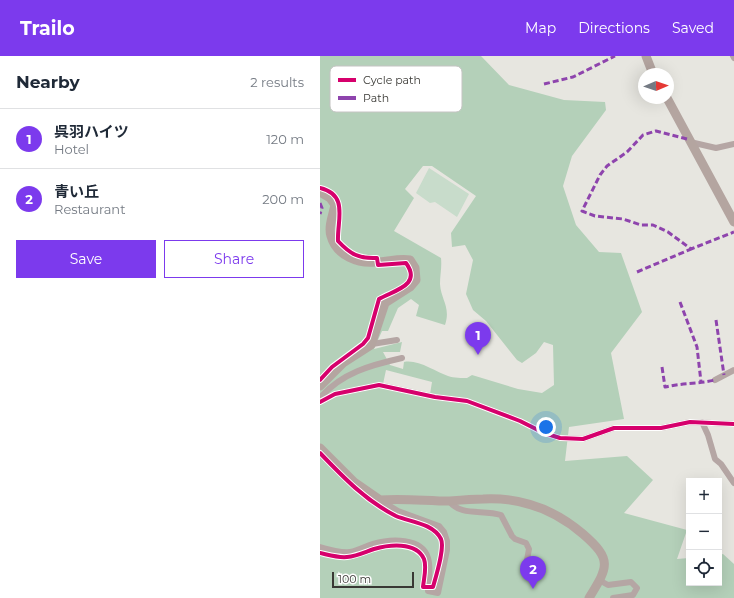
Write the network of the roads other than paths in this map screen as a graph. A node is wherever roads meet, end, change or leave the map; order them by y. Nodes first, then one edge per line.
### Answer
1 (646, 56) edge
2 (651, 68) edge
3 (670, 104) edge
4 (690, 142) junction
5 (734, 144) edge
6 (320, 192) edge
7 (734, 222) edge
8 (397, 340) dead end
9 (372, 344) junction
10 (402, 358) dead end
11 (734, 370) edge
12 (715, 380) dead end
13 (320, 386) edge
14 (320, 398) edge
15 (320, 402) edge
16 (702, 422) junction
17 (734, 424) edge
18 (320, 448) edge
19 (734, 483) edge
20 (380, 500) junction
21 (448, 501) junction
22 (320, 547) edge
23 (527, 560) dead end
24 (599, 580) junction
25 (589, 598) edge
26 (613, 598) edge

1 - 2 street
3 - 4 street
4 - 5 street
4 - 7 street
6 - 9 street
8 - 9 street
9 - 13 street
10 - 14 street
11 - 12 street
15 - 16 street
16 - 17 street
16 - 19 street
18 - 20 street
20 - 21 street
20 - 22 street
21 - 23 street
21 - 24 street
24 - 25 street
24 - 26 street

